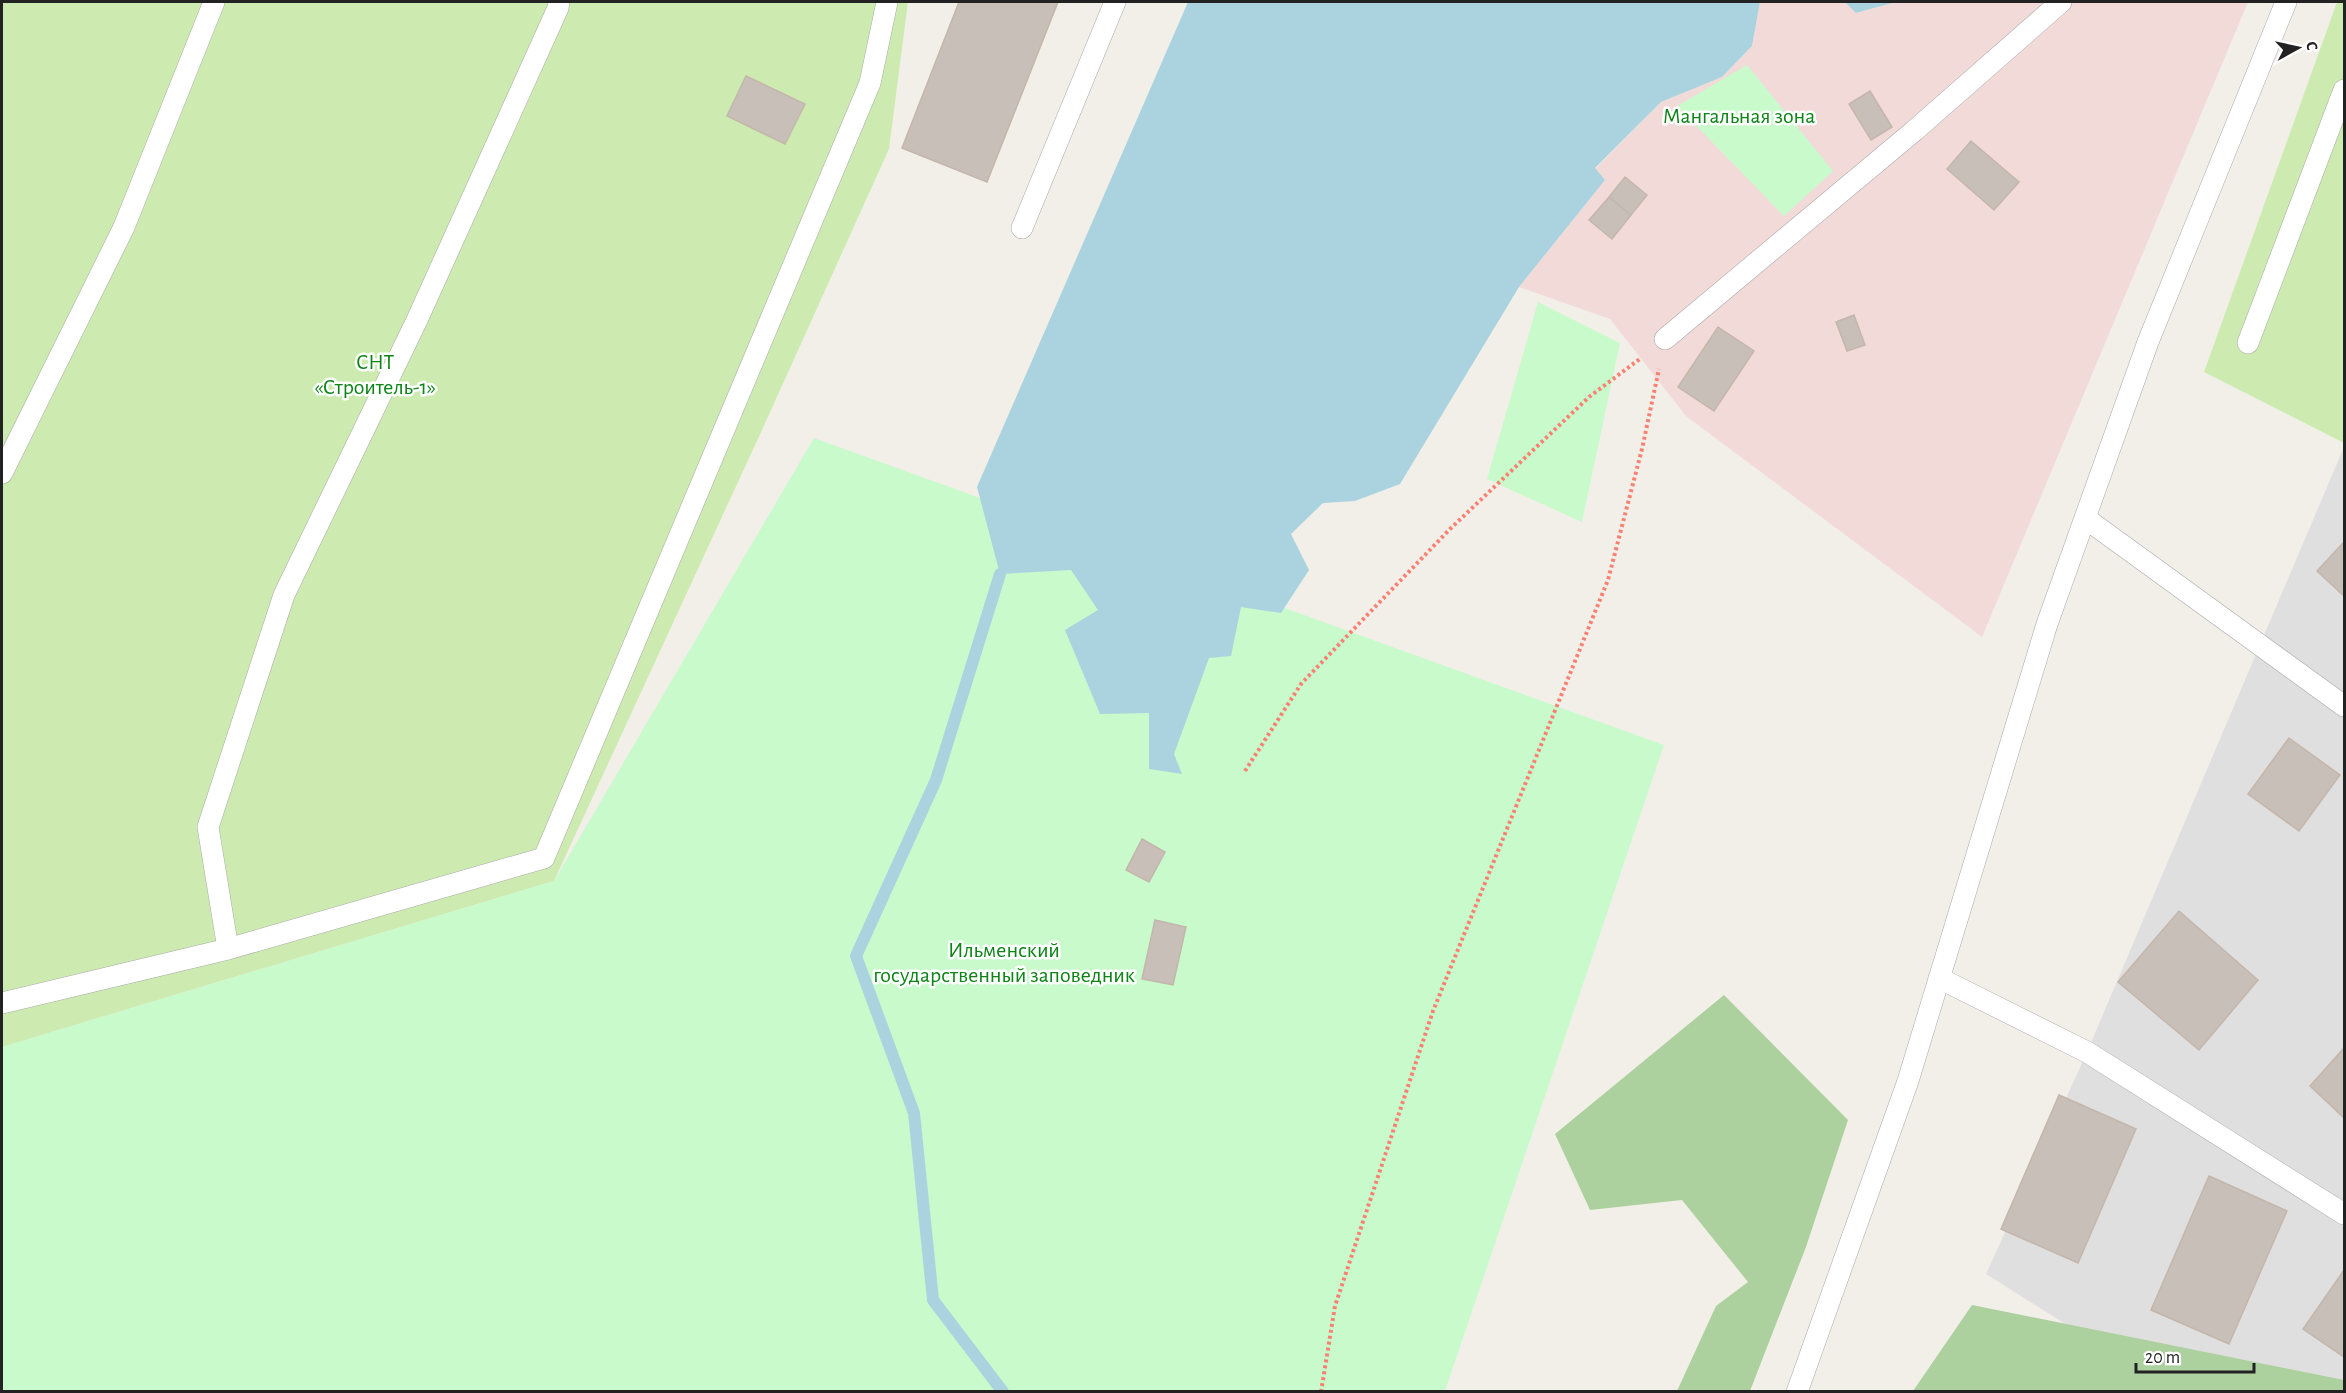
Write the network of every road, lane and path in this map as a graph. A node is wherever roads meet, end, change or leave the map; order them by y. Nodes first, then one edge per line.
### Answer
1 (214, 2) edge
2 (559, 2) edge
3 (886, 2) edge
4 (1114, 2) edge
5 (2061, 2) edge
6 (2286, 2) edge
7 (2344, 90) edge
8 (1022, 228) dead end
9 (1665, 339) junction
10 (2248, 343) dead end
11 (2, 473) edge
12 (2085, 518) junction
13 (2344, 706) edge
14 (1245, 771) dead end
15 (228, 949) junction
16 (1939, 978) junction
17 (2, 1003) edge
18 (2344, 1214) edge
19 (1321, 1392) edge
20 (1797, 1392) edge

1 - 11 lane
2 - 15 lane
3 - 15 lane
4 - 8 lane
5 - 9 lane
6 - 12 lane
7 - 10 lane
9 - 14 path
9 - 19 path
12 - 13 lane
12 - 16 lane
15 - 17 lane
16 - 18 lane
16 - 20 lane

